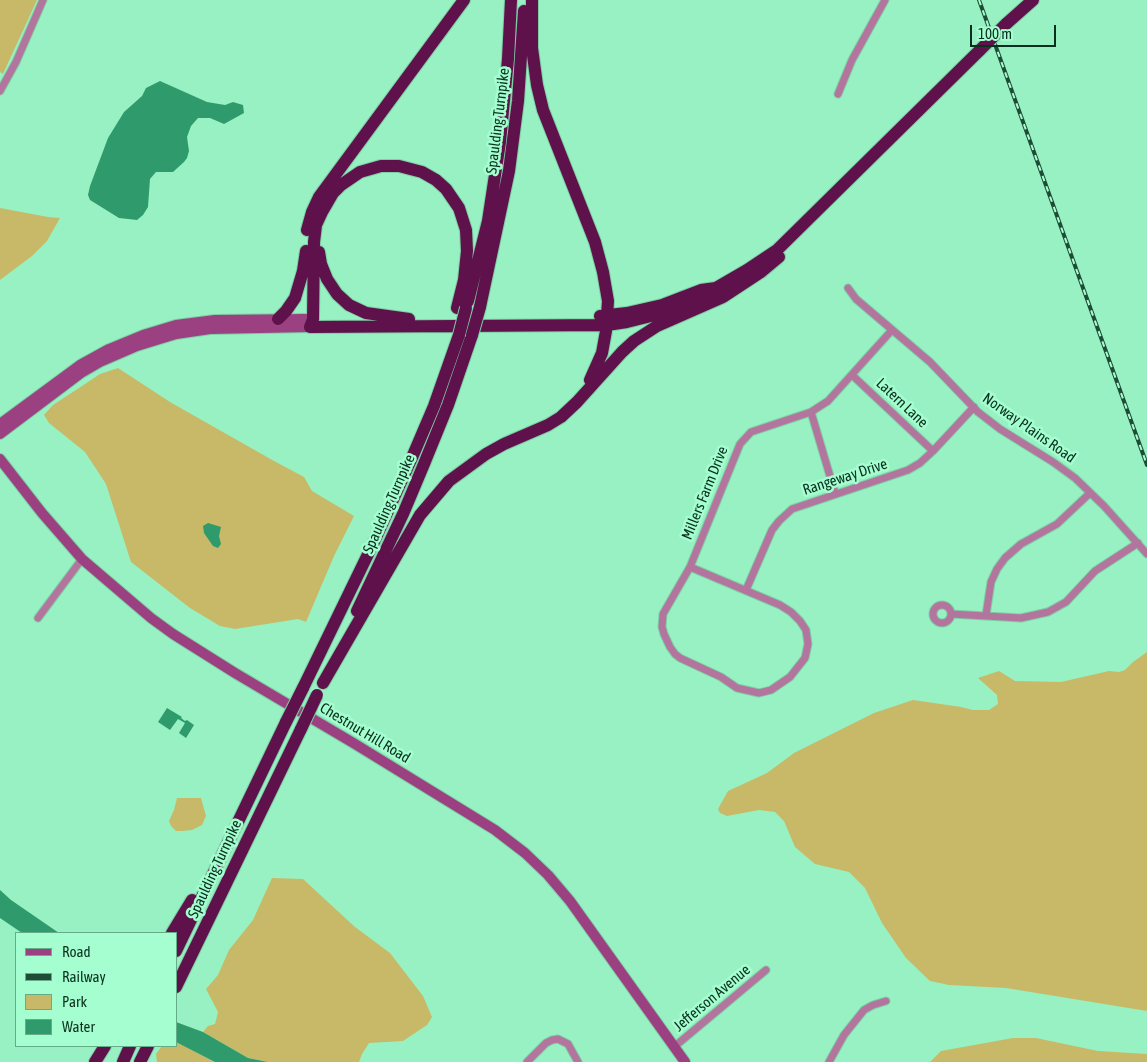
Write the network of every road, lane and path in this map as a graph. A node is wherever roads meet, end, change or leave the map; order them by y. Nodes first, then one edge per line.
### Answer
1 (43, 0) edge
2 (464, 0) edge
3 (511, 0) edge
4 (524, 0) edge
5 (532, 0) edge
6 (884, 0) edge
7 (1034, 0) edge
8 (0, 91) edge
9 (838, 94) dead end
10 (322, 212) junction
11 (793, 234) junction
12 (306, 251) junction
13 (848, 288) dead end
14 (462, 308) junction
15 (278, 319) junction
16 (408, 319) junction
17 (607, 320) junction
18 (310, 322) junction
19 (892, 330) junction
20 (852, 375) junction
21 (581, 398) junction
22 (974, 408) junction
23 (811, 412) junction
24 (0, 424) edge
25 (0, 434) edge
26 (933, 451) junction
27 (0, 458) edge
28 (1090, 492) junction
29 (835, 494) junction
30 (1138, 544) junction
31 (1147, 554) edge
32 (82, 559) junction
33 (690, 567) junction
34 (746, 590) junction
35 (951, 614) dead end
36 (986, 615) junction
37 (38, 618) dead end
38 (323, 683) junction
39 (232, 834) junction
40 (173, 932) edge
41 (178, 947) edge
42 (766, 970) dead end
43 (178, 983) edge
44 (886, 1001) dead end
45 (104, 1047) edge
46 (130, 1047) edge
47 (149, 1047) edge
48 (150, 1047) edge
49 (674, 1047) junction
50 (95, 1062) edge
51 (123, 1062) edge
52 (140, 1062) edge
53 (148, 1062) edge
54 (527, 1062) edge
55 (578, 1062) edge
56 (685, 1062) edge
57 (829, 1062) edge

1 - 8 street
2 - 12 highway
3 - 14 highway, Spaulding Turnpike
4 - 38 highway, Spaulding Turnpike, bridge
5 - 17 highway
6 - 9 street
7 - 11 highway, bridge
10 - 14 highway
10 - 16 highway
10 - 18 highway
11 - 17 highway
11 - 21 highway
12 - 15 highway
12 - 18 highway
13 - 19 street, Norway Plains Road
14 - 39 highway, Spaulding Turnpike, bridge
15 - 18 street
15 - 24 street
16 - 17 highway
16 - 18 highway
17 - 18 highway
17 - 21 highway
18 - 25 street
19 - 20 street, Millers Farm Drive
19 - 22 street, Norway Plains Road
20 - 23 street, Millers Farm Drive
20 - 26 street, Latern Lane
21 - 38 highway
22 - 26 street, Rangeway Drive
22 - 28 street, Norway Plains Road
23 - 29 street
23 - 33 street, Millers Farm Drive
26 - 29 street, Rangeway Drive
27 - 32 street, Chestnut Hill Road
28 - 30 street, Norway Plains Road
28 - 36 street
29 - 34 street, Rangeway Drive
30 - 31 street, Norway Plains Road
30 - 36 street
32 - 37 street
32 - 49 street, Chestnut Hill Road
33 - 34 street, Millers Farm Drive
33 - 34 street, Millers Farm Drive
35 - 36 street
38 - 43 highway, Spaulding Turnpike, bridge
39 - 40 highway
39 - 41 highway, Spaulding Turnpike
42 - 49 street, Jefferson Avenue
44 - 57 street
45 - 50 highway
46 - 51 highway
47 - 52 highway
48 - 53 highway
49 - 56 street, Chestnut Hill Road
54 - 55 street

